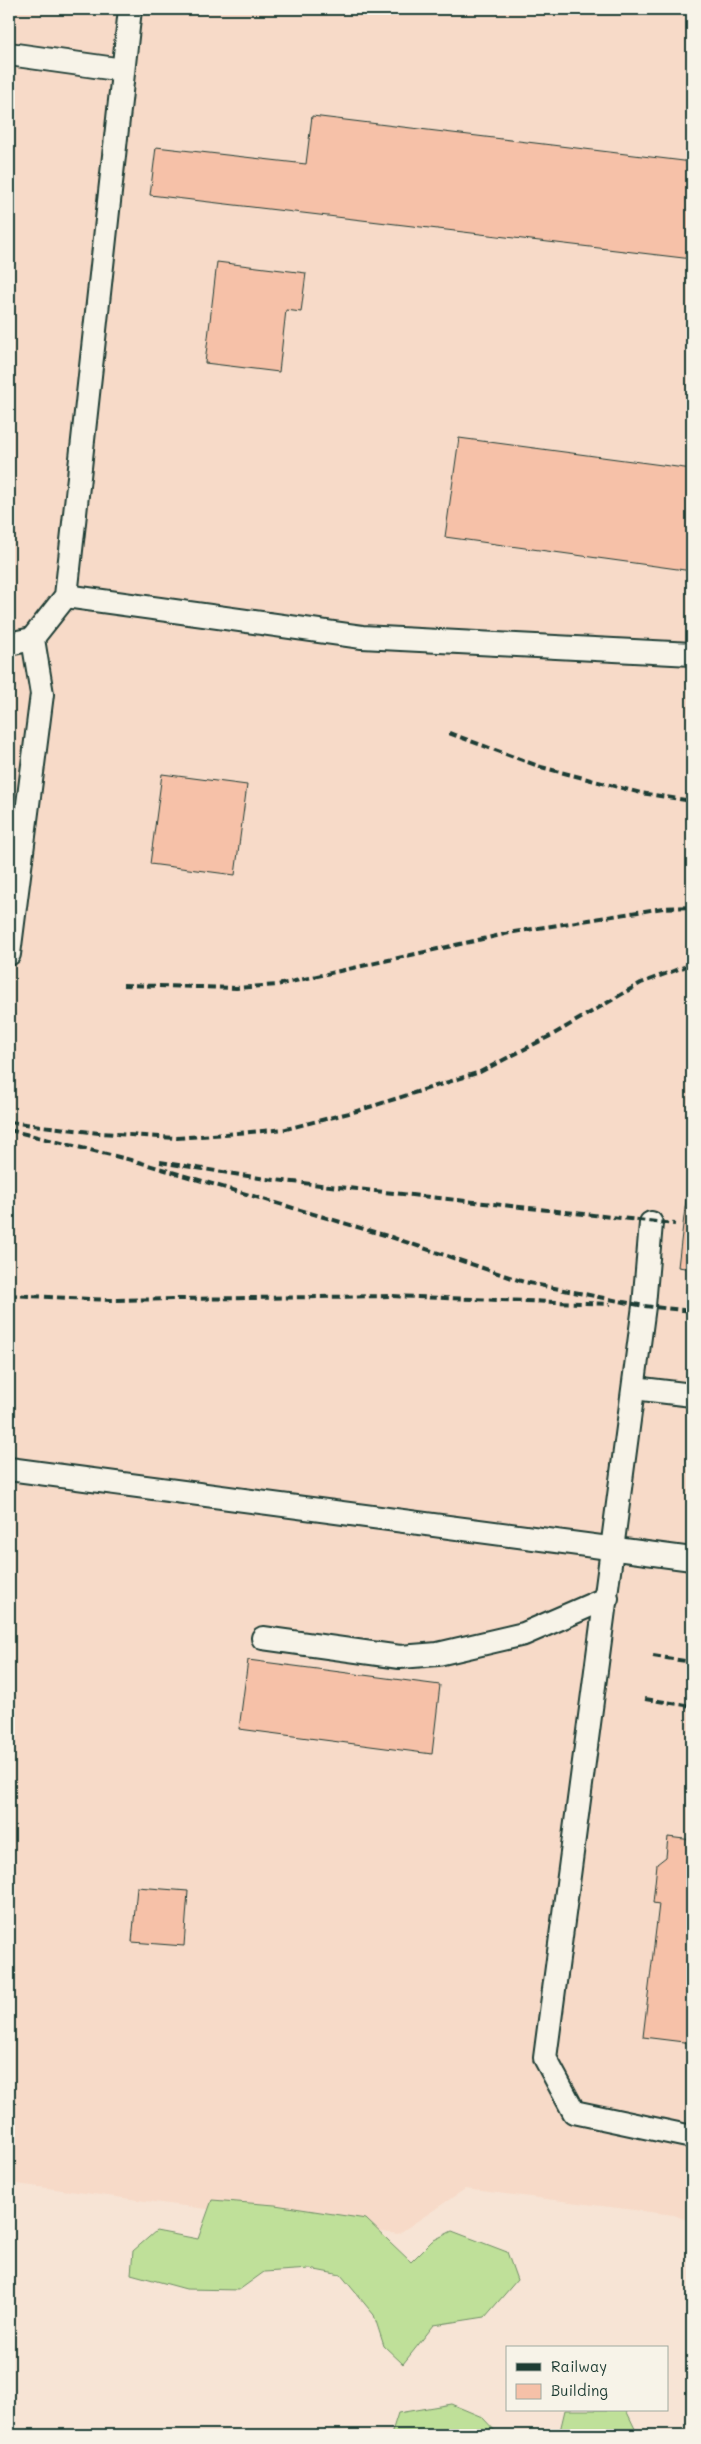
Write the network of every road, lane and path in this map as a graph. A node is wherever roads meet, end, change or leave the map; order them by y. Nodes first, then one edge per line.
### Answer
1 (130, 9) edge
2 (9, 54) edge
3 (123, 70) junction
4 (66, 596) junction
5 (32, 639) junction
6 (9, 644) edge
7 (692, 654) edge
8 (9, 954) edge
9 (651, 1223) dead end
10 (634, 1388) junction
11 (692, 1395) edge
12 (9, 1469) edge
13 (613, 1550) junction
14 (692, 1559) edge
15 (607, 1598) junction
16 (263, 1638) dead end
17 (692, 2138) edge

1 - 3 lane
2 - 3 lane
3 - 4 lane
4 - 5 lane
4 - 7 lane
5 - 6 lane
5 - 8 lane
9 - 10 lane
10 - 11 lane
10 - 13 lane
12 - 13 lane
13 - 14 lane
13 - 15 lane
15 - 16 lane
15 - 17 lane

